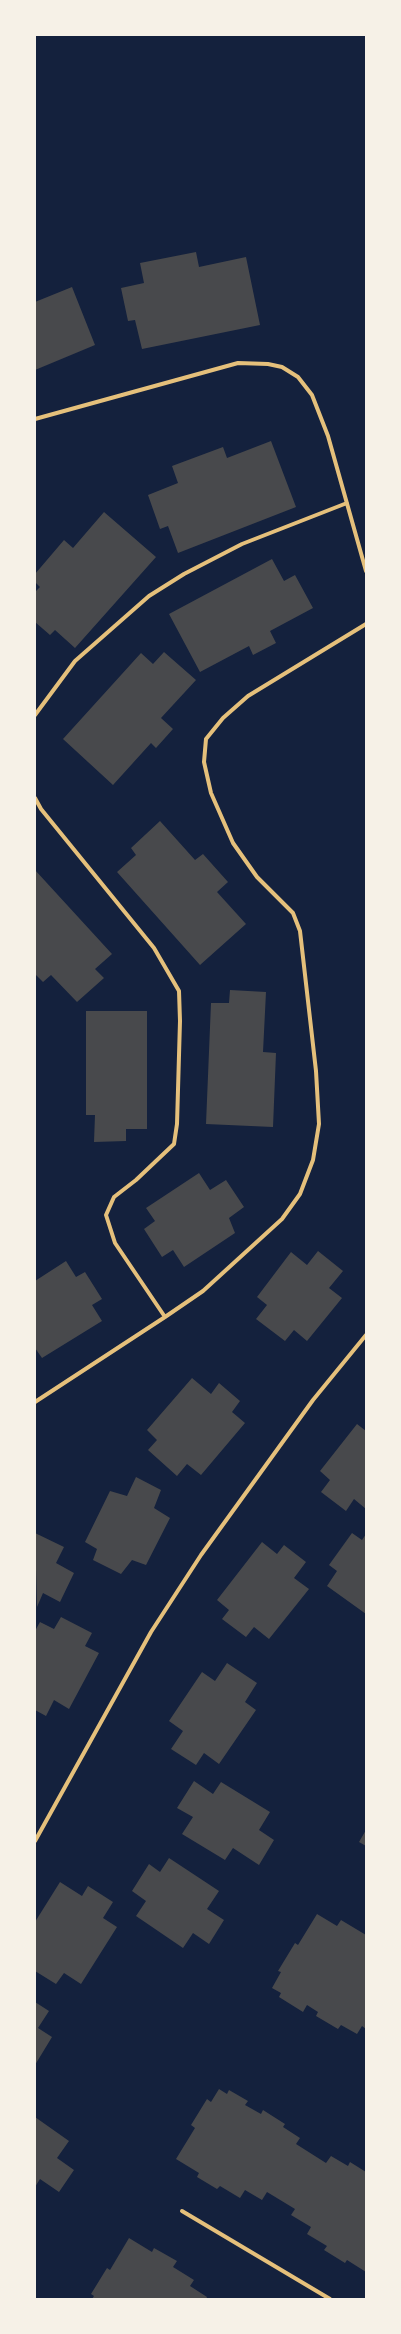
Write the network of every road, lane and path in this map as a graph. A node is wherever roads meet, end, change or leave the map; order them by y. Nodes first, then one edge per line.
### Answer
1 (35, 419) edge
2 (347, 503) junction
3 (366, 571) edge
4 (366, 624) edge
5 (35, 715) edge
6 (35, 798) edge
7 (165, 1317) junction
8 (366, 1335) edge
9 (35, 1402) edge
10 (35, 1841) edge
11 (182, 2211) dead end
12 (330, 2299) edge

1 - 2 lane
2 - 3 lane
2 - 5 lane
4 - 7 lane
6 - 7 lane
7 - 9 lane
8 - 10 lane
11 - 12 lane

